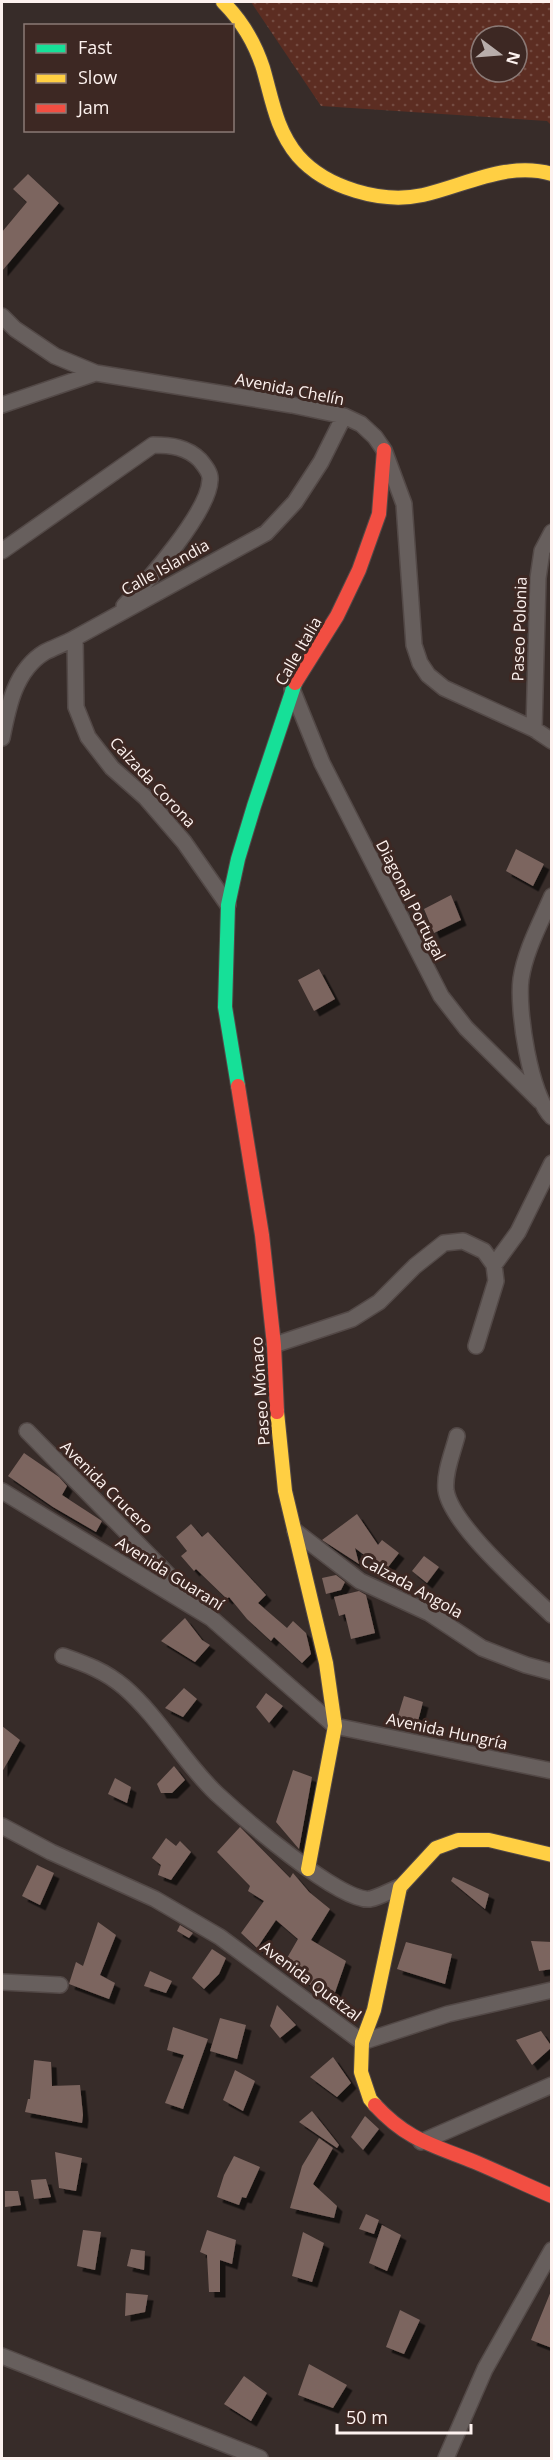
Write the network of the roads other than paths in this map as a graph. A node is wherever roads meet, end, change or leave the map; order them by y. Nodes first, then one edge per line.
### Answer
1 (223, 2) edge
2 (552, 174) edge
3 (2, 316) edge
4 (96, 373) junction
5 (2, 405) edge
6 (344, 416) junction
7 (384, 450) junction
8 (552, 532) edge
9 (2, 550) edge
10 (114, 617) junction
11 (75, 638) junction
12 (292, 689) junction
13 (534, 729) junction
14 (2, 738) edge
15 (552, 741) edge
16 (552, 896) edge
17 (228, 905) junction
18 (540, 1101) junction
19 (552, 1117) edge
20 (552, 1163) edge
21 (494, 1265) junction
22 (274, 1346) junction
23 (476, 1346) dead end
24 (27, 1431) dead end
25 (457, 1436) dead end
26 (2, 1491) edge
27 (295, 1532) junction
28 (552, 1615) edge
29 (211, 1618) junction
30 (63, 1656) dead end
31 (552, 1672) edge
32 (335, 1726) junction
33 (552, 1771) edge
34 (2, 1827) edge
35 (552, 1855) edge
36 (308, 1869) junction
37 (400, 1887) junction
38 (2, 1982) edge
39 (60, 1985) dead end
40 (552, 1990) edge
41 (362, 2042) junction
42 (552, 2085) edge
43 (421, 2142) junction
44 (552, 2196) edge
45 (552, 2250) edge
46 (2, 2356) edge
47 (261, 2458) edge
48 (446, 2458) edge

1 - 2 street
3 - 4 street, Avenida Chelín
4 - 5 street
4 - 6 street, Avenida Chelín
6 - 7 street, Avenida Chelín
6 - 10 street, Calle Islandia
7 - 12 street, Calle Italia
7 - 13 street, Avenida Chelín
8 - 13 street, Paseo Polonia
9 - 10 street
10 - 11 street, Calle Islandia
11 - 14 street, Calle Islandia
11 - 17 street, Calzada Corona
12 - 17 street, Calle Italia
12 - 18 street, Diagonal Portugal
13 - 15 street, Avenida Chelín
16 - 18 street
17 - 22 street, Paseo Mónaco
18 - 19 street
20 - 21 street
21 - 22 street
21 - 23 street
22 - 27 street, Paseo Mónaco
24 - 29 street, Avenida Crucero
25 - 28 street
26 - 29 street, Avenida Guaraní
27 - 31 street, Calzada Angola
27 - 32 street, Paseo Mónaco
29 - 32 street, Avenida Guaraní
30 - 36 street
32 - 33 street, Avenida Hungría
32 - 36 street, Paseo Mónaco
34 - 41 street, Avenida Quetzal
35 - 37 street
36 - 37 street
37 - 41 street
38 - 39 street
40 - 41 street
41 - 43 street, Avenida Quetzal
42 - 43 street
43 - 44 street, Avenida Quetzal
45 - 48 street
46 - 47 street

